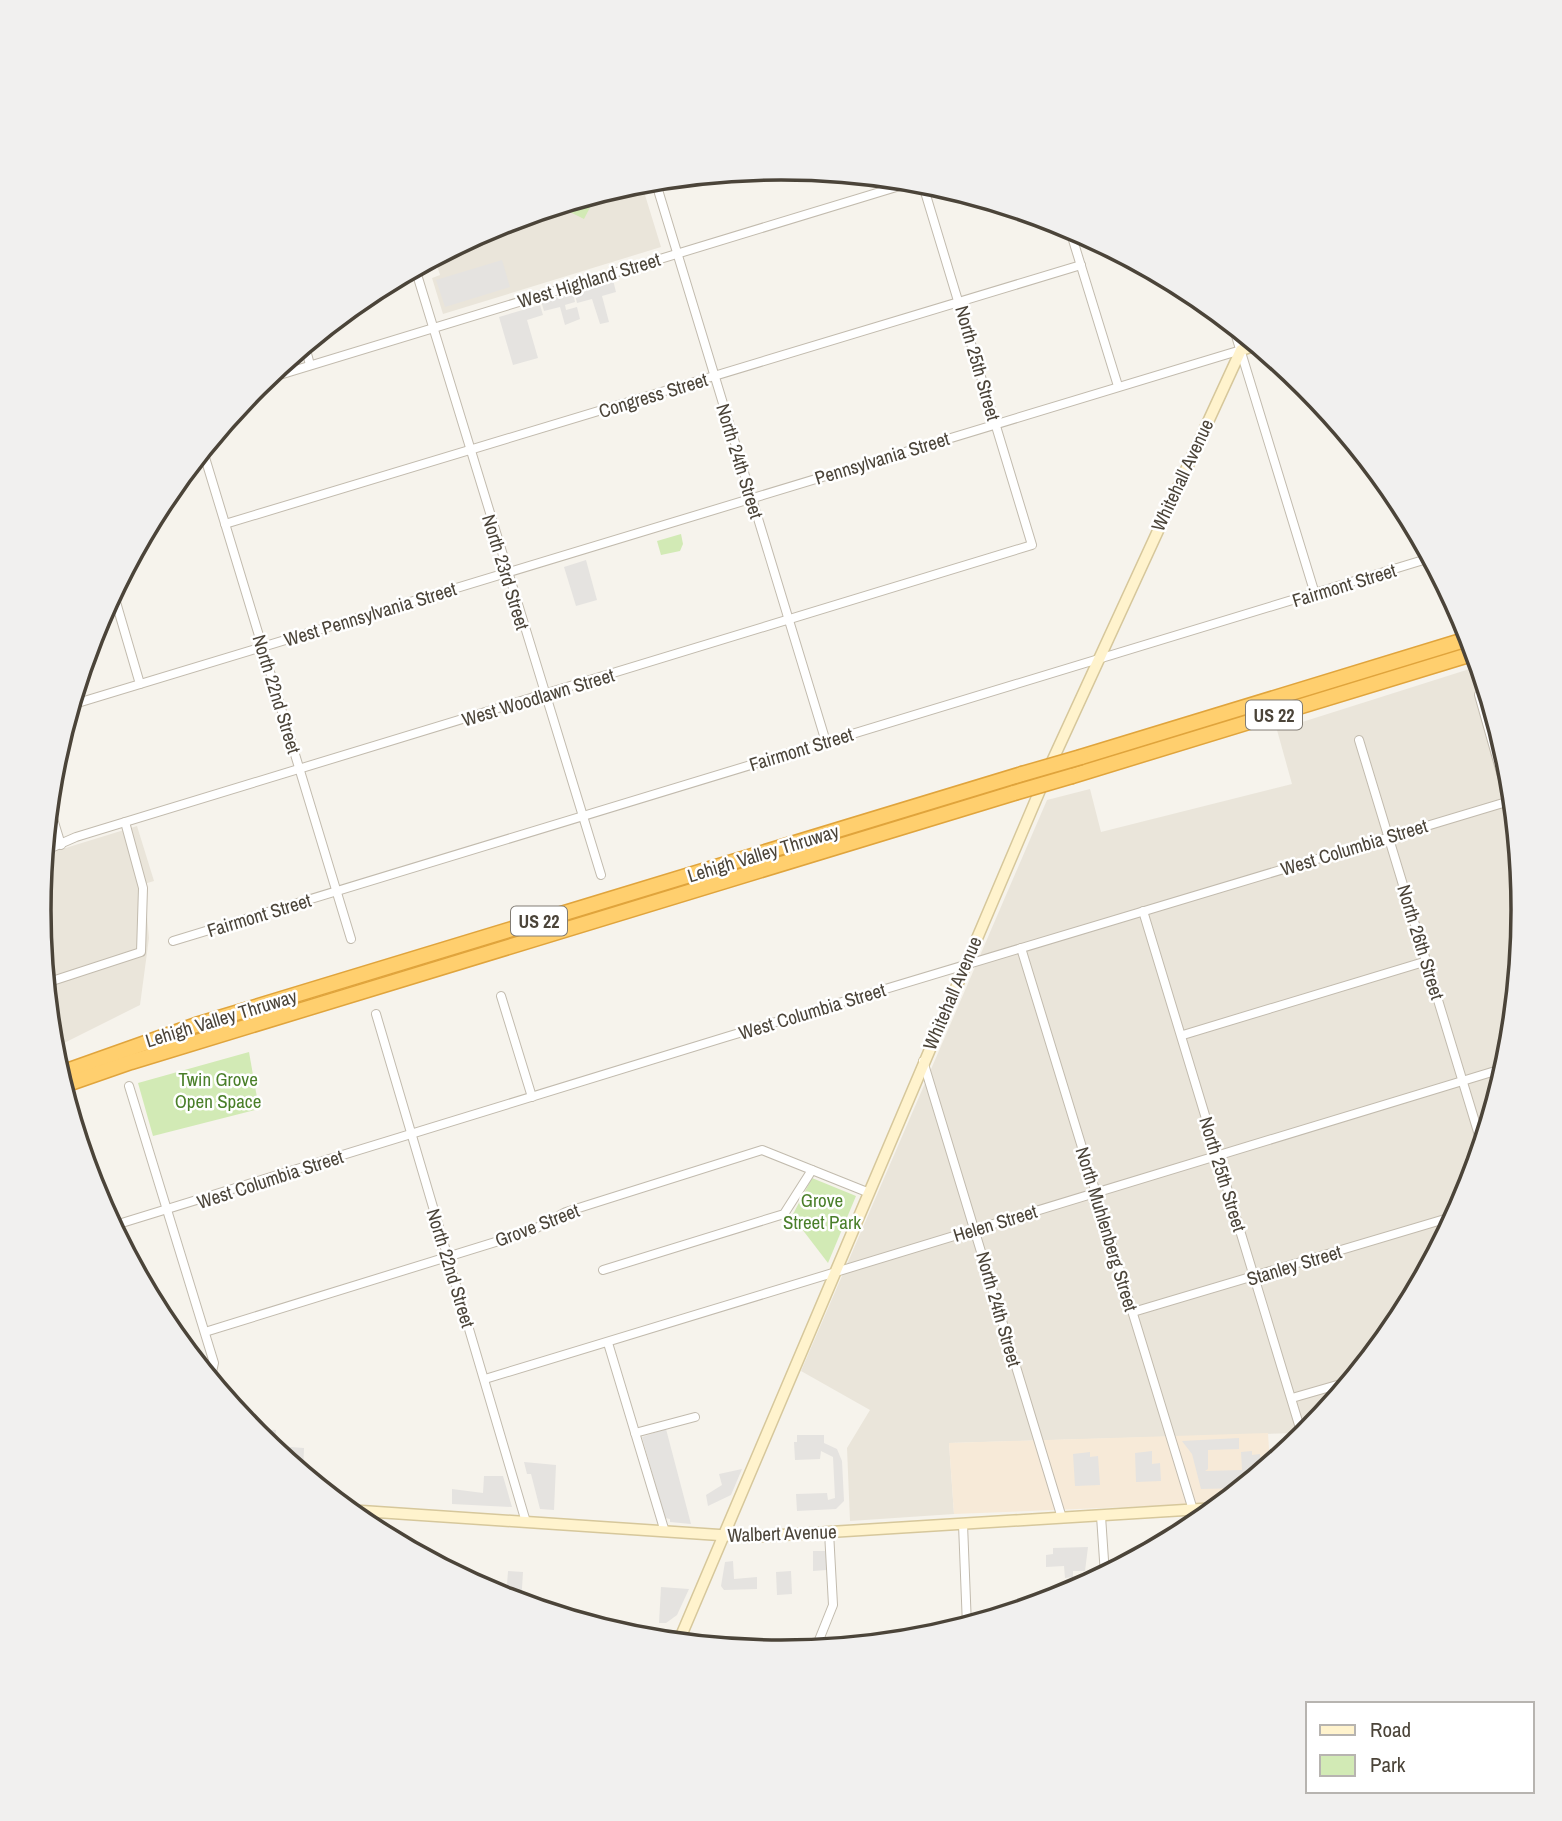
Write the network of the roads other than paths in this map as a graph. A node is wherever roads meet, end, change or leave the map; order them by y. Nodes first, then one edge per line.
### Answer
1 (891, 189) edge
2 (659, 191) edge
3 (926, 195) edge
4 (1074, 242) edge
5 (678, 253) junction
6 (1081, 265) junction
7 (418, 277) edge
8 (960, 302) junction
9 (433, 328) junction
10 (1238, 341) edge
11 (1247, 348) edge
12 (1241, 350) junction
13 (307, 355) edge
14 (310, 365) junction
15 (288, 372) edge
16 (714, 376) junction
17 (1118, 386) junction
18 (995, 423) junction
19 (469, 451) junction
20 (206, 461) edge
21 (751, 497) junction
22 (225, 524) junction
23 (1032, 545) joint
24 (1421, 561) edge
25 (507, 572) junction
26 (1315, 594) junction
27 (117, 607) edge
28 (788, 620) junction
29 (1460, 641) edge
30 (263, 647) junction
31 (1465, 656) edge
32 (1095, 662) junction
33 (140, 684) junction
34 (544, 695) junction
35 (82, 702) edge
36 (1359, 740) dead end
37 (826, 741) junction
38 (300, 769) junction
39 (1503, 803) edge
40 (582, 817) junction
41 (125, 822) junction
42 (56, 828) edge
43 (1388, 836) junction
44 (61, 845) junction
45 (54, 848) edge
46 (601, 875) dead end
47 (336, 891) junction
48 (1143, 911) junction
49 (351, 939) dead end
50 (173, 941) dead end
51 (1021, 948) junction
52 (1427, 961) junction
53 (965, 964) junction
54 (54, 980) edge
55 (501, 996) dead end
56 (376, 1014) dead end
57 (1183, 1035) junction
58 (923, 1061) junction
59 (69, 1070) edge
60 (1493, 1072) edge
61 (1463, 1081) junction
62 (72, 1083) edge
63 (129, 1086) dead end
64 (532, 1097) junction
65 (1477, 1129) edge
66 (410, 1135) junction
67 (1217, 1155) junction
68 (812, 1170) junction
69 (867, 1192) junction
70 (1096, 1192) junction
71 (166, 1211) junction
72 (1442, 1220) edge
73 (122, 1223) edge
74 (976, 1229) junction
75 (447, 1256) junction
76 (603, 1270) dead end
77 (832, 1273) junction
78 (1255, 1277) junction
79 (1133, 1312) junction
80 (205, 1332) junction
81 (608, 1343) junction
82 (213, 1368) edge
83 (485, 1379) junction
84 (1335, 1386) edge
85 (1292, 1398) junction
86 (695, 1417) dead end
87 (1299, 1425) edge
88 (635, 1433) junction
89 (1193, 1510) junction
90 (1199, 1510) edge
91 (366, 1511) edge
92 (1101, 1516) junction
93 (1062, 1518) junction
94 (526, 1522) junction
95 (963, 1524) junction
96 (665, 1532) junction
97 (829, 1532) junction
98 (724, 1536) junction
99 (1104, 1565) edge
100 (967, 1617) edge
101 (682, 1634) edge
102 (819, 1639) edge

1 - 5 street, West Highland Street
2 - 5 street, North 24th Street
3 - 8 street, North 25th Street
4 - 6 street
5 - 9 street, West Highland Street
5 - 16 street, North 24th Street
6 - 8 street, Congress Street
6 - 17 street
7 - 9 street, North 23rd Street
8 - 16 street, Congress Street
8 - 18 street, North 25th Street
9 - 14 street, West Highland Street
9 - 19 street, North 23rd Street
10 - 12 street
11 - 12 street, Pennsylvania Street
12 - 17 street, Pennsylvania Street
12 - 26 street
12 - 32 street, Whitehall Avenue
13 - 14 street
14 - 15 street, West Highland Street
16 - 19 street, Congress Street
16 - 21 street, North 24th Street
17 - 18 street, Pennsylvania Street
18 - 21 street, Pennsylvania Street
18 - 23 street, North 25th Street
19 - 22 street, Congress Street
19 - 25 street, North 23rd Street
20 - 22 street, North 22nd Street
21 - 25 street, Pennsylvania Street
21 - 28 street, North 24th Street
22 - 30 street, North 22nd Street
23 - 28 street, West Woodlawn Street
24 - 26 street, Fairmont Street
25 - 30 street, West Pennsylvania Street
25 - 34 street, North 23rd Street
26 - 32 street, Fairmont Street
27 - 33 street
28 - 34 street, West Woodlawn Street
28 - 37 street, North 24th Street
29 - 59 highway, Lehigh Valley Thruway / US 22, bridge
30 - 33 street, West Pennsylvania Street
30 - 38 street, North 22nd Street
31 - 62 highway, Lehigh Valley Thruway / US 22, bridge
32 - 37 street, Fairmont Street
32 - 53 street, Whitehall Avenue
33 - 35 street, West Pennsylvania Street
34 - 38 street, West Woodlawn Street
34 - 40 street, North 23rd Street
36 - 43 street, North 26th Street
37 - 40 street, Fairmont Street
38 - 41 street, West Woodlawn Street
38 - 47 street, North 22nd Street
39 - 43 street, West Columbia Street
40 - 46 street, North 23rd Street
40 - 47 street, Fairmont Street
41 - 44 street, West Woodlawn Street
41 - 54 street
42 - 44 street
43 - 48 street, West Columbia Street
43 - 52 street, North 26th Street
44 - 45 street, West Woodlawn Street
47 - 49 street, North 22nd Street
47 - 50 street, Fairmont Street
48 - 51 street, West Columbia Street
48 - 57 street, North 25th Street
51 - 53 street, West Columbia Street
51 - 70 street, North Muhlenberg Street
52 - 57 street
52 - 61 street, North 26th Street
53 - 58 street, Whitehall Avenue
53 - 64 street, West Columbia Street
55 - 64 street
56 - 66 street, North 22nd Street
57 - 67 street, North 25th Street
58 - 69 street, Whitehall Avenue
58 - 74 street, North 24th Street
60 - 61 street, Helen Street
61 - 65 street, North 26th Street
61 - 67 street, Helen Street
63 - 71 street
64 - 66 street, West Columbia Street
66 - 71 street, West Columbia Street
66 - 75 street, North 22nd Street
67 - 70 street, Helen Street
67 - 78 street, North 25th Street
68 - 69 street, Grove Street
68 - 75 street, Grove Street
68 - 76 street
69 - 77 street, Whitehall Avenue
70 - 74 street, Helen Street
70 - 79 street, North Muhlenberg Street
71 - 73 street, West Columbia Street
71 - 80 street
72 - 78 street, Stanley Street
74 - 77 street, Helen Street
74 - 93 street, North 24th Street
75 - 80 street, Grove Street
75 - 83 street, North 22nd Street
77 - 81 street, Helen Street
77 - 98 street, Whitehall Avenue
78 - 79 street, Stanley Street
78 - 85 street, North 25th Street
79 - 89 street, North Muhlenberg Street
80 - 82 street
81 - 83 street, Helen Street
81 - 88 street
83 - 94 street, North 22nd Street
84 - 85 street
85 - 87 street, North 25th Street
86 - 88 street
88 - 96 street
89 - 90 street, Walbert Avenue
89 - 92 street, Walbert Avenue
91 - 94 street, Walbert Avenue
92 - 93 street, Walbert Avenue
92 - 99 street
93 - 95 street, Walbert Avenue
94 - 96 street, Walbert Avenue
95 - 97 street, Walbert Avenue
95 - 100 street
96 - 98 street, Walbert Avenue
97 - 98 street, Walbert Avenue
97 - 102 street
98 - 101 street, Whitehall Avenue

